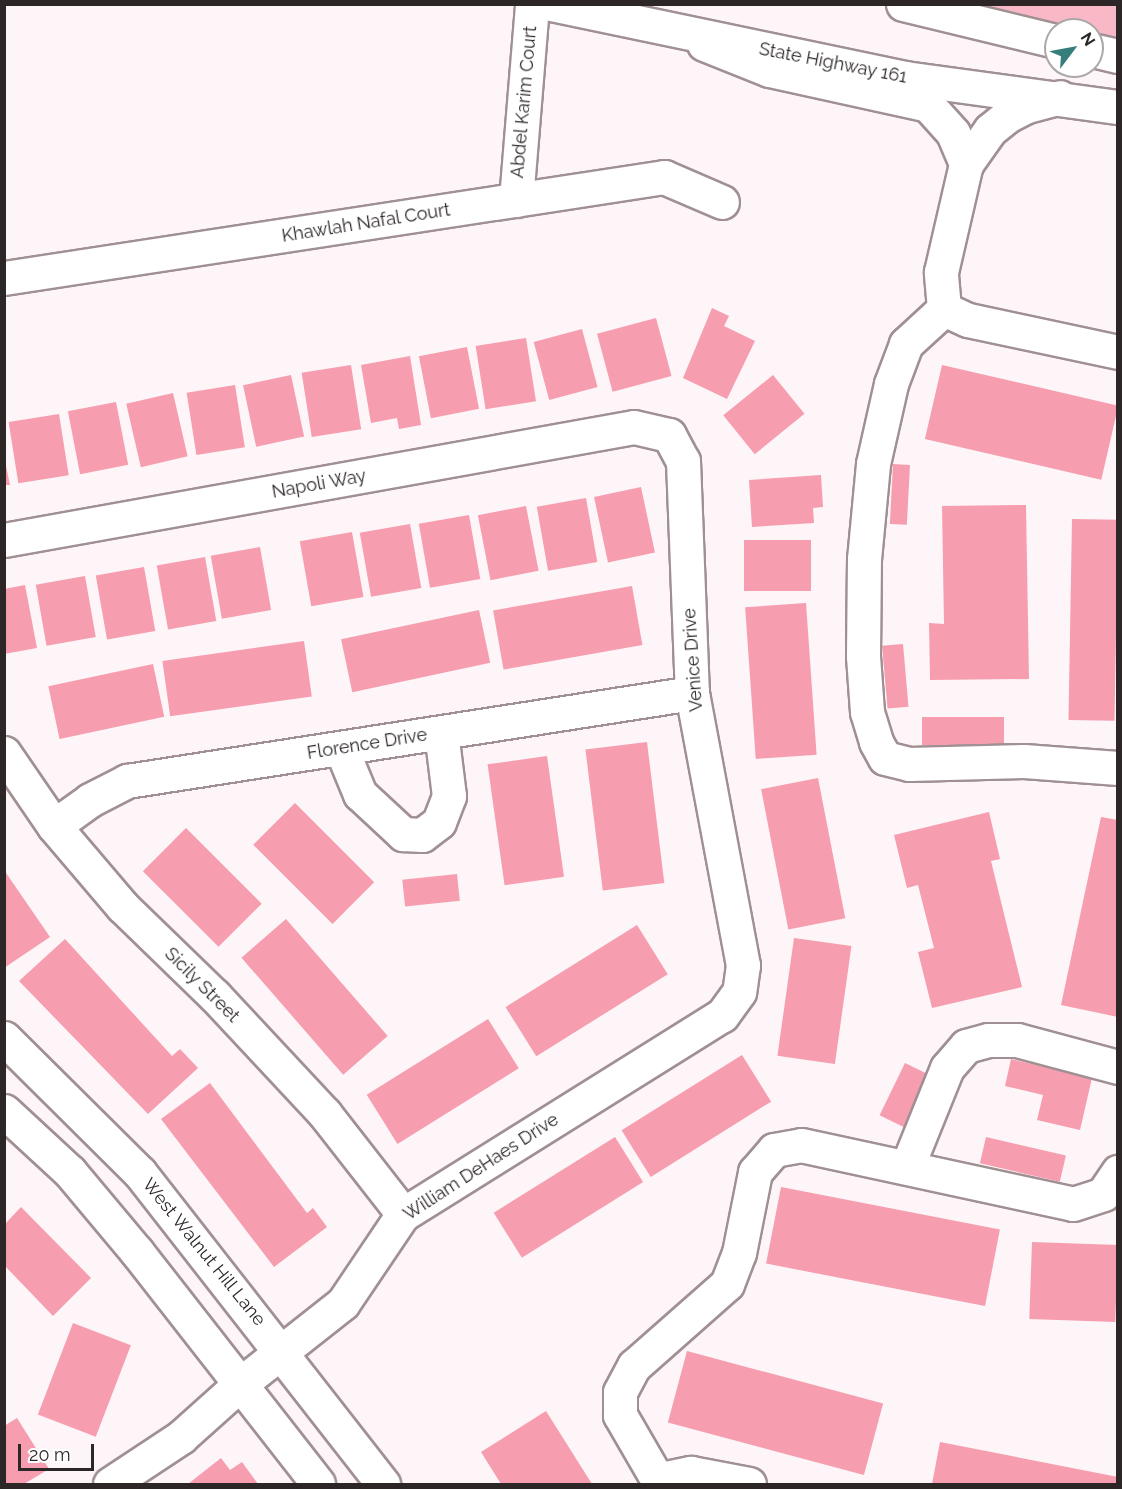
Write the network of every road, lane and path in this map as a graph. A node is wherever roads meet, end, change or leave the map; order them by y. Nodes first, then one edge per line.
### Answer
1 (531, 4) edge
2 (551, 4) edge
3 (903, 4) edge
4 (673, 30) junction
5 (1044, 38) edge
6 (1062, 96) junction
7 (1118, 107) edge
8 (966, 164) junction
9 (516, 200) junction
10 (722, 202) dead end
11 (4, 278) edge
12 (944, 309) junction
13 (1118, 352) edge
14 (634, 428) joint
15 (4, 540) edge
16 (692, 693) junction
17 (441, 732) junction
18 (340, 748) junction
19 (4, 753) edge
20 (1118, 768) edge
21 (54, 826) junction
22 (739, 992) joint
23 (4, 1038) edge
24 (1118, 1067) edge
25 (4, 1111) edge
26 (907, 1167) junction
27 (1113, 1190) edge
28 (403, 1214) junction
29 (282, 1350) junction
30 (239, 1385) junction
31 (658, 1483) edge
32 (110, 1485) edge
33 (318, 1485) edge
34 (383, 1485) edge
35 (749, 1485) edge

1 - 9 main road, Abdel Karim Court
2 - 4 main road, State Highway 161
3 - 5 main road
4 - 6 main road, State Highway 161
4 - 8 main road
6 - 7 main road, State Highway 161
6 - 8 main road
8 - 12 main road
9 - 10 main road, Khawlah Nafal Court
9 - 11 main road, Khawlah Nafal Court
12 - 13 main road
12 - 20 main road
14 - 15 main road, Napoli Way
14 - 16 main road, Venice Drive
16 - 17 main road, Florence Drive
16 - 22 main road, Venice Drive
17 - 18 main road, Florence Drive
17 - 18 main road
18 - 21 main road, Florence Drive
19 - 21 main road, Sicily Street
21 - 28 main road, Sicily Street
22 - 28 main road, William DeHaes Drive
23 - 29 main road, West Walnut Hill Lane
24 - 26 main road
25 - 30 main road
26 - 27 main road
26 - 31 main road
28 - 29 main road, William DeHaes Drive
29 - 30 main road, William DeHaes Drive
29 - 34 main road, West Walnut Hill Lane
30 - 32 main road, William DeHaes Drive
30 - 33 main road
31 - 35 main road

